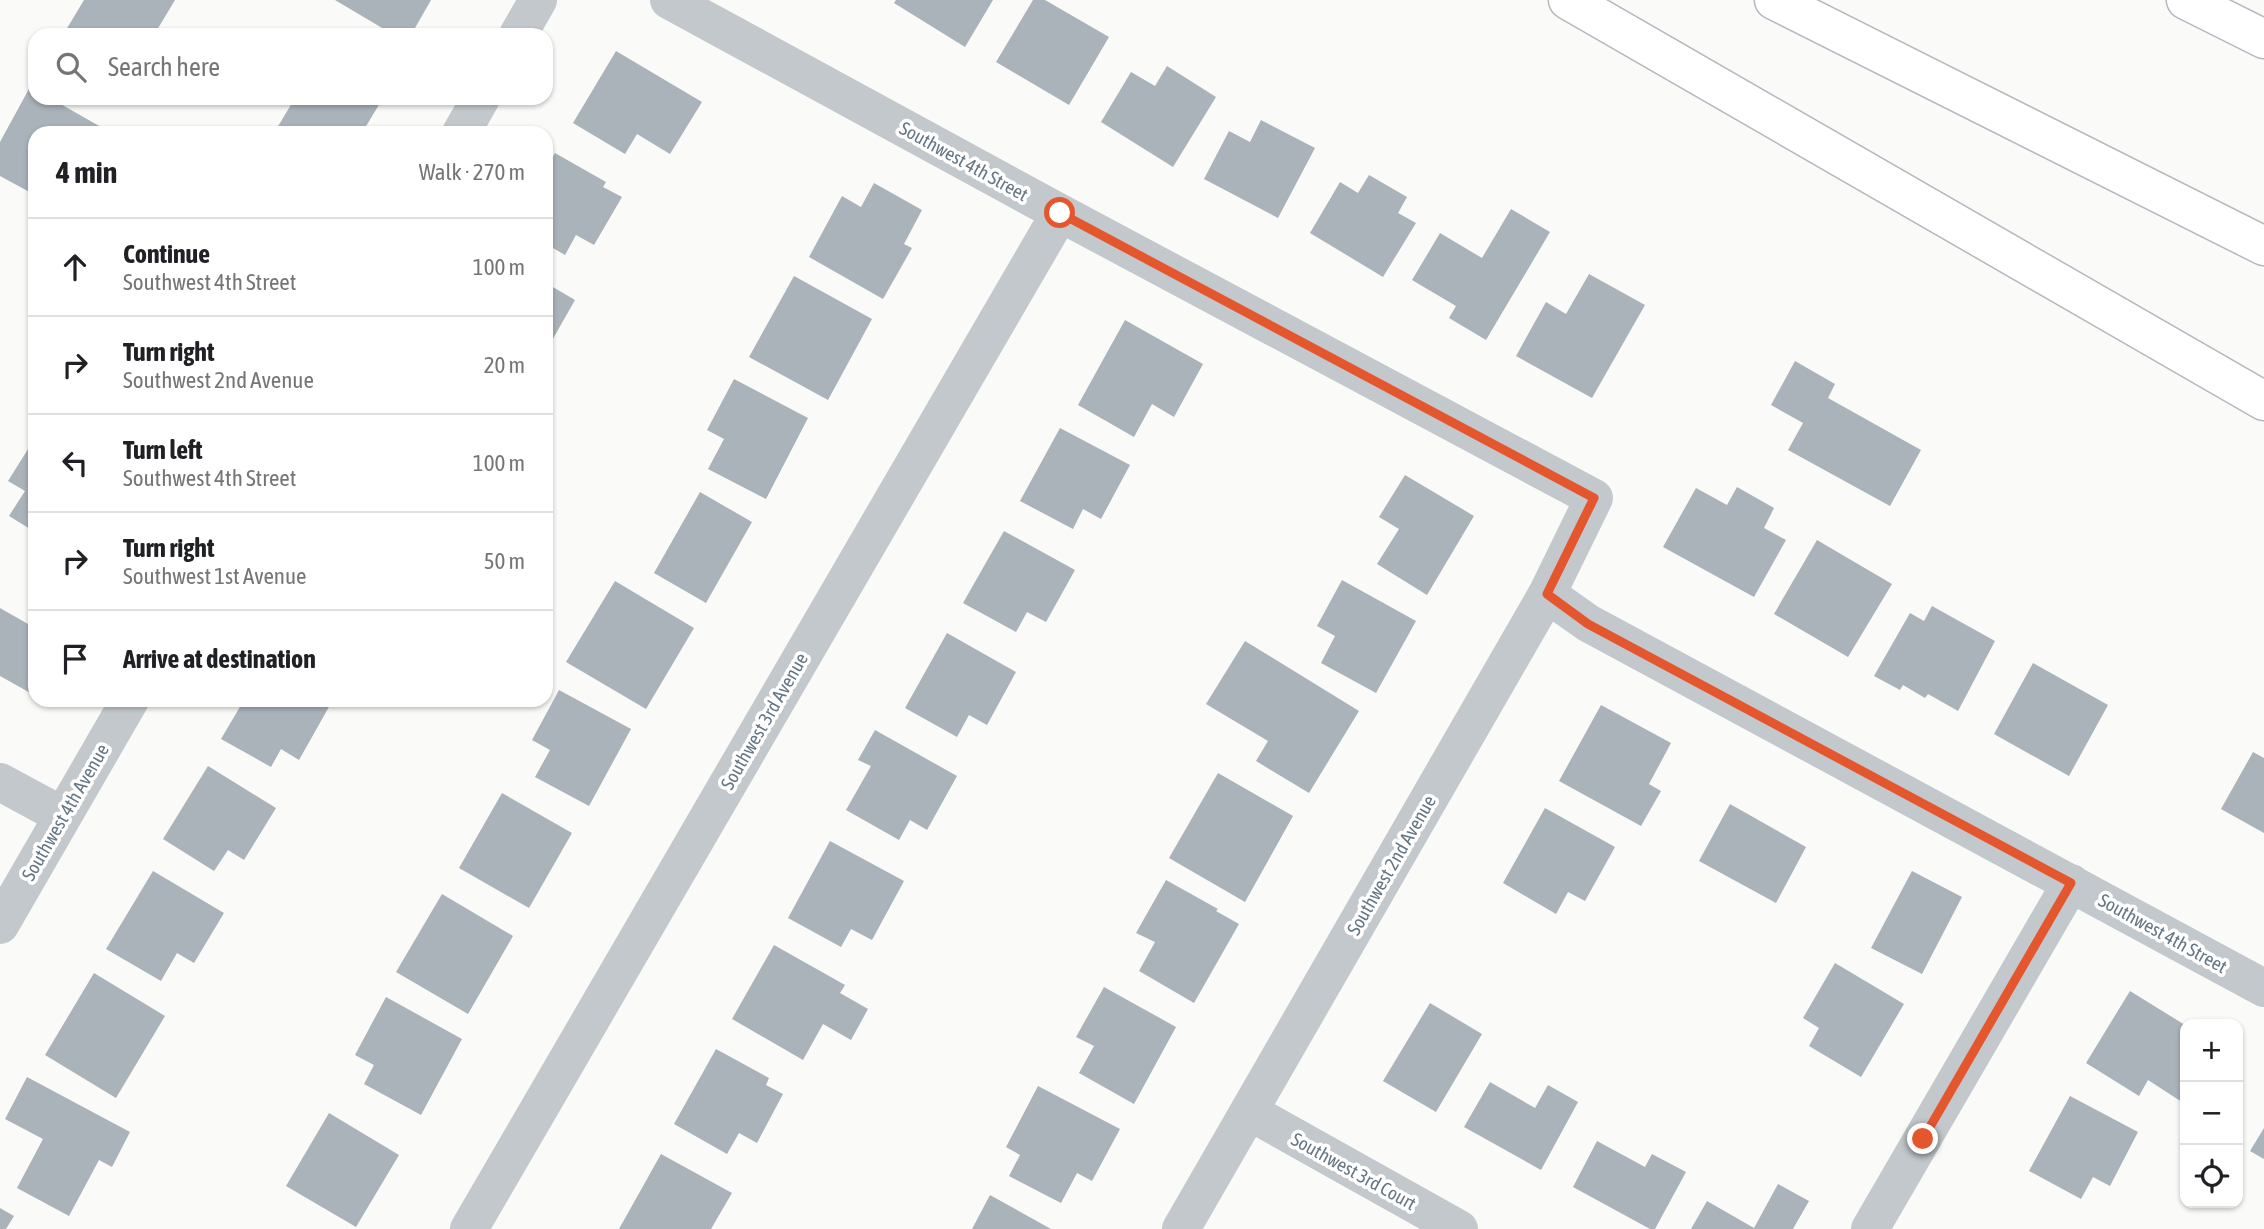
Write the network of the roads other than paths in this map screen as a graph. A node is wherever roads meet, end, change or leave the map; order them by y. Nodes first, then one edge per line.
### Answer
1 (538, 0) edge
2 (669, 0) edge
3 (1568, 0) edge
4 (1774, 0) edge
5 (2186, 0) edge
6 (522, 28) edge
7 (2264, 39) edge
8 (477, 105) edge
9 (465, 126) edge
10 (1060, 213) junction
11 (2264, 246) edge
12 (2264, 401) edge
13 (1594, 498) joint
14 (1547, 594) junction
15 (126, 707) edge
16 (0, 782) edge
17 (63, 816) junction
18 (2071, 883) junction
19 (0, 925) edge
20 (2264, 989) edge
21 (1250, 1112) junction
22 (468, 1229) edge
23 (1181, 1229) edge
24 (1459, 1229) edge
25 (1870, 1229) edge

1 - 6 street
2 - 10 street, Southwest 4th Street
3 - 12 highway
4 - 11 highway
5 - 7 highway
8 - 9 street
10 - 13 street, Southwest 4th Street
10 - 22 street, Southwest 3rd Avenue
13 - 14 street, Southwest 2nd Avenue
14 - 18 street, Southwest 4th Street
14 - 21 street, Southwest 2nd Avenue
15 - 17 street, Southwest 4th Avenue
16 - 17 street
17 - 19 street, Southwest 4th Avenue
18 - 20 street, Southwest 4th Street
18 - 25 street
21 - 23 street, Southwest 2nd Avenue
21 - 24 street, Southwest 3rd Court

